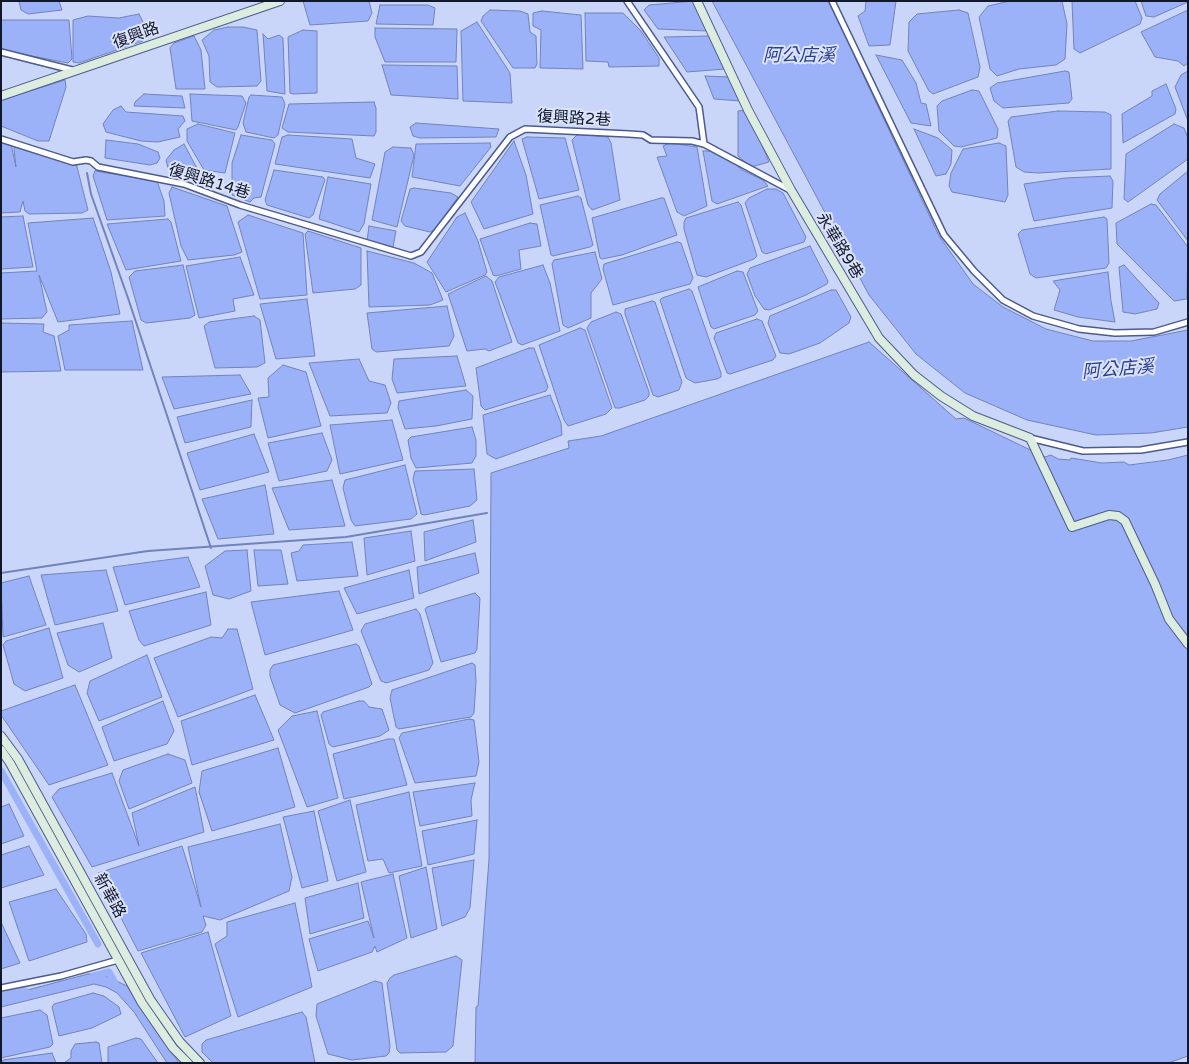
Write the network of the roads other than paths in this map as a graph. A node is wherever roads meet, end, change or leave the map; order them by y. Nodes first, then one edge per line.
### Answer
1 (280, 1) edge
2 (627, 1) edge
3 (697, 1) edge
4 (832, 1) edge
5 (1, 52) edge
6 (77, 71) junction
7 (1, 96) edge
8 (1, 139) edge
9 (704, 144) junction
10 (792, 190) junction
11 (411, 256) joint
12 (1188, 322) edge
13 (1030, 438) junction
14 (1188, 442) edge
15 (1188, 644) edge
16 (1, 736) edge
17 (1, 750) edge
18 (118, 960) junction
19 (1, 988) edge
20 (188, 1063) edge
21 (200, 1063) edge

1 - 6 street, 復興路
2 - 9 street
3 - 10 street, 永華路9巷
4 - 12 street
5 - 6 street
6 - 7 street, 復興路
8 - 11 street, 復興路14巷
9 - 10 street, 復興路2巷
9 - 11 street, 復興路2巷
10 - 13 street, 永華路9巷
13 - 14 street, 永華路9巷
13 - 15 street
16 - 21 street, 新華路
17 - 18 street, 新華路
18 - 19 street
18 - 20 street, 新華路

